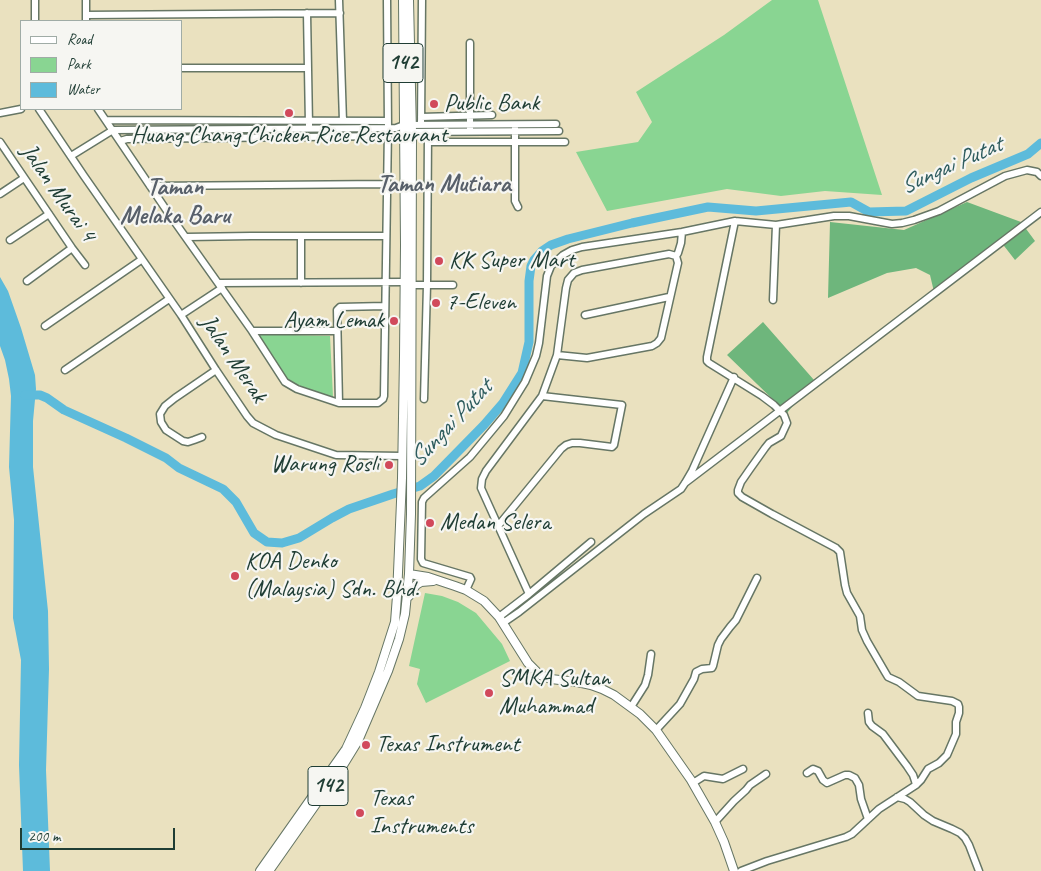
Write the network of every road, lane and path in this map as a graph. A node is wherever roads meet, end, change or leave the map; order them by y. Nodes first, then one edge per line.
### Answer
1 (35, 0) edge
2 (86, 0) edge
3 (339, 0) edge
4 (387, 0) edge
5 (403, 0) edge
6 (409, 0) edge
7 (422, 0) edge
8 (340, 12) junction
9 (308, 13) junction
10 (86, 18) edge
11 (35, 20) edge
12 (470, 43) dead end
13 (182, 68) edge
14 (308, 68) junction
15 (20, 109) edge
16 (40, 110) edge
17 (99, 110) edge
18 (0, 113) edge
19 (470, 116) junction
20 (492, 116) dead end
21 (421, 117) junction
22 (106, 120) junction
23 (228, 120) junction
24 (309, 120) junction
25 (342, 121) junction
26 (388, 124) junction
27 (421, 125) junction
28 (309, 128) junction
29 (405, 128) junction
30 (470, 128) junction
31 (515, 128) junction
32 (557, 128) dead end
33 (228, 129) junction
34 (274, 129) junction
35 (113, 130) junction
36 (428, 132) junction
37 (388, 136) junction
38 (228, 138) junction
39 (273, 138) junction
40 (120, 141) junction
41 (0, 142) edge
42 (428, 142) junction
43 (515, 142) junction
44 (565, 142) dead end
45 (71, 156) junction
46 (1041, 176) edge
47 (24, 178) junction
48 (387, 184) junction
49 (150, 186) junction
50 (0, 194) edge
51 (518, 207) dead end
52 (1041, 212) edge
53 (49, 214) junction
54 (735, 221) junction
55 (776, 225) junction
56 (682, 232) junction
57 (301, 236) junction
58 (386, 236) junction
59 (187, 237) junction
60 (10, 240) dead end
61 (72, 248) junction
62 (676, 256) junction
63 (141, 260) junction
64 (85, 265) dead end
65 (27, 280) dead end
66 (386, 282) junction
67 (301, 283) junction
68 (408, 284) junction
69 (427, 285) junction
70 (453, 285) dead end
71 (220, 286) junction
72 (670, 297) junction
73 (169, 299) junction
74 (773, 300) dead end
75 (385, 306) junction
76 (181, 315) junction
77 (585, 315) dead end
78 (46, 326) dead end
79 (252, 331) junction
80 (337, 331) junction
81 (557, 355) junction
82 (65, 370) dead end
83 (216, 370) junction
84 (734, 377) junction
85 (542, 396) junction
86 (424, 399) dead end
87 (338, 403) junction
88 (781, 411) junction
89 (202, 437) dead end
90 (402, 456) junction
91 (407, 478) junction
92 (685, 484) junction
93 (401, 514) junction
94 (411, 514) junction
95 (422, 516) junction
96 (498, 526) junction
97 (590, 542) dead end
98 (410, 561) junction
99 (409, 574) junction
100 (757, 578) dead end
101 (443, 581) junction
102 (466, 590) junction
103 (529, 594) junction
104 (405, 614) junction
105 (501, 620) junction
106 (393, 627) junction
107 (651, 654) dead end
108 (631, 707) junction
109 (868, 713) dead end
110 (656, 730) junction
111 (743, 769) dead end
112 (807, 773) dead end
113 (766, 774) dead end
114 (693, 783) junction
115 (916, 785) junction
116 (897, 797) junction
117 (868, 819) junction
118 (715, 822) junction
119 (260, 871) edge
120 (269, 871) edge
121 (734, 871) edge
122 (741, 871) edge
123 (979, 871) edge

1 - 11 street
2 - 10 street
3 - 8 street
4 - 26 street
5 - 29 main road, 142
6 - 29 main road, 142
7 - 21 street
8 - 9 street
8 - 25 street
9 - 10 street
9 - 14 street
12 - 19 street
13 - 14 street
14 - 24 street
15 - 18 street
16 - 45 street, Jalan Merak
17 - 22 street
19 - 20 street
19 - 21 street
19 - 30 street
21 - 27 street
22 - 23 street
22 - 35 street
23 - 24 street
23 - 33 street
24 - 25 street
24 - 28 street
25 - 26 street
26 - 28 street
26 - 29 street
26 - 37 street
27 - 29 street
27 - 30 street
28 - 34 street
29 - 36 street
29 - 68 main road, 142
30 - 31 street
30 - 36 street
31 - 32 street
31 - 43 street
33 - 34 street
33 - 35 street
33 - 38 street
34 - 39 street
35 - 40 street
35 - 45 street
36 - 42 street
37 - 39 street
37 - 48 street
38 - 39 street
38 - 40 street
40 - 49 street
41 - 47 street, Jalan Murai 4
42 - 43 street
42 - 69 street
43 - 44 street
43 - 51 street
45 - 63 street, Jalan Merak
46 - 55 street
47 - 50 street
47 - 53 street, Jalan Murai 4
48 - 49 street
48 - 58 street
49 - 59 street
52 - 88 street
53 - 60 street
53 - 61 street, Jalan Murai 4
54 - 55 street
54 - 56 street
54 - 84 street
55 - 74 street
56 - 62 street
56 - 95 street
57 - 58 street
57 - 59 street
57 - 67 street
58 - 66 street
59 - 71 street
61 - 64 street, Jalan Murai 4
61 - 65 street
62 - 72 street
62 - 81 street
63 - 73 street, Jalan Merak
63 - 78 street
66 - 67 street
66 - 68 street
66 - 75 street
67 - 71 street
68 - 69 street
68 - 90 main road, 142
68 - 91 main road, 142
69 - 70 street
69 - 86 street
71 - 76 street
71 - 79 street
72 - 77 street
72 - 81 street
73 - 76 street, Jalan Merak
73 - 82 street
75 - 80 street
75 - 87 street
76 - 83 street, Jalan Merak
79 - 80 street
79 - 87 street
80 - 87 street
81 - 85 street
83 - 89 street
83 - 90 street, Jalan Merak
84 - 88 street
84 - 92 street
85 - 96 street
85 - 96 street
88 - 92 street
88 - 115 street
90 - 91 main road, 142
91 - 93 main road, 142
91 - 94 main road, 142
92 - 105 street
93 - 99 main road
93 - 106 main road, 142
94 - 95 street
94 - 98 main road, 142
95 - 102 street
96 - 103 street
97 - 103 street
98 - 99 main road, 142
98 - 101 main road
99 - 101 main road
99 - 104 main road, 142
99 - 106 main road
100 - 110 street
101 - 102 main road
101 - 104 main road
102 - 105 main road
103 - 105 street
104 - 120 main road, 142
105 - 108 main road
106 - 119 main road, 142
107 - 108 street
108 - 110 main road
109 - 115 street
110 - 114 main road
111 - 114 street
112 - 117 street
113 - 118 street
114 - 118 main road
115 - 116 street
116 - 117 street
116 - 123 street
117 - 122 street
118 - 121 main road

